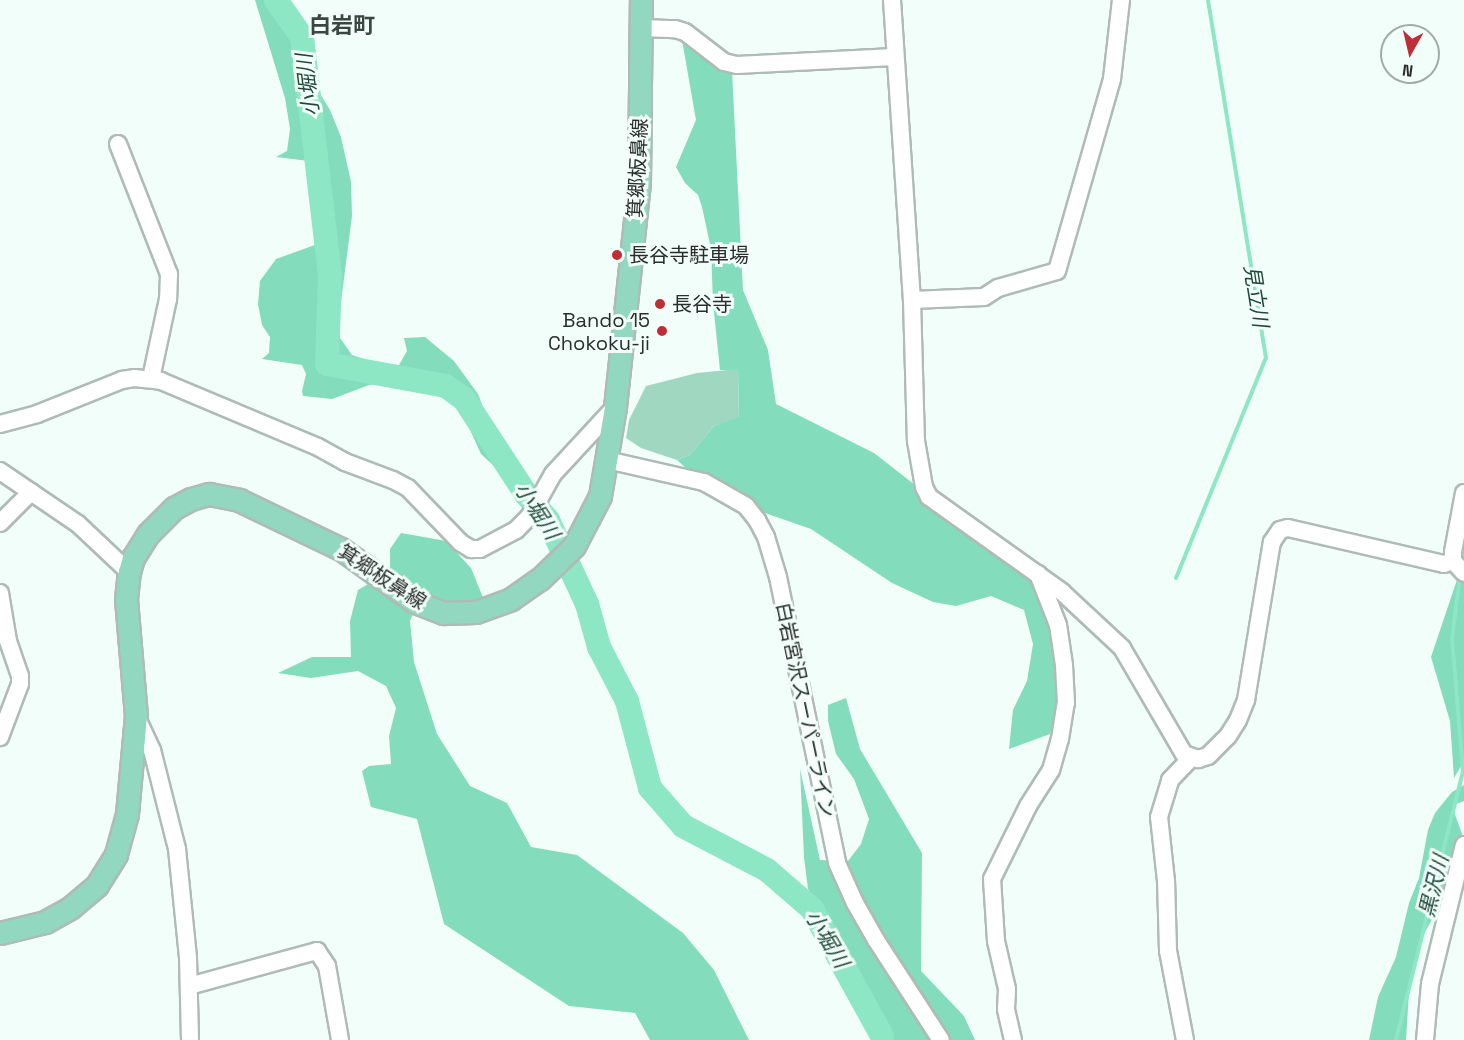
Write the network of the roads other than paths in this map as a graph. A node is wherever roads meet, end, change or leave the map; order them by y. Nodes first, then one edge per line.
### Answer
1 (641, 0) edge
2 (891, 0) edge
3 (1121, 0) edge
4 (642, 28) junction
5 (894, 57) junction
6 (118, 144) dead end
7 (912, 300) junction
8 (151, 378) junction
9 (615, 407) junction
10 (0, 424) edge
11 (606, 460) junction
12 (0, 471) edge
13 (31, 492) junction
14 (1464, 493) edge
15 (0, 523) edge
16 (1459, 567) edge
17 (129, 572) junction
18 (1038, 574) junction
19 (0, 593) edge
20 (136, 716) junction
21 (0, 737) edge
22 (1191, 758) junction
23 (1464, 845) edge
24 (0, 933) edge
25 (189, 986) junction
26 (190, 1040) edge
27 (340, 1040) edge
28 (942, 1040) edge
29 (1013, 1040) edge
30 (1185, 1040) edge
31 (1425, 1040) edge

1 - 4 main road, 箕郷板鼻線
2 - 5 street
3 - 7 street
4 - 5 street
4 - 9 main road, 箕郷板鼻線
5 - 7 street
6 - 8 street
7 - 18 street
8 - 9 street
8 - 10 street
9 - 11 main road, 箕郷板鼻線
11 - 17 main road, 箕郷板鼻線
11 - 28 street, 白岩宮沢スーパーライン
12 - 13 street
13 - 15 street
13 - 17 street
14 - 16 street
16 - 22 street
17 - 20 main road, 箕郷板鼻線
18 - 22 street
18 - 29 street
19 - 21 street
20 - 24 main road, 箕郷板鼻線
20 - 25 street
22 - 30 street
23 - 31 street
25 - 26 street
25 - 27 street

